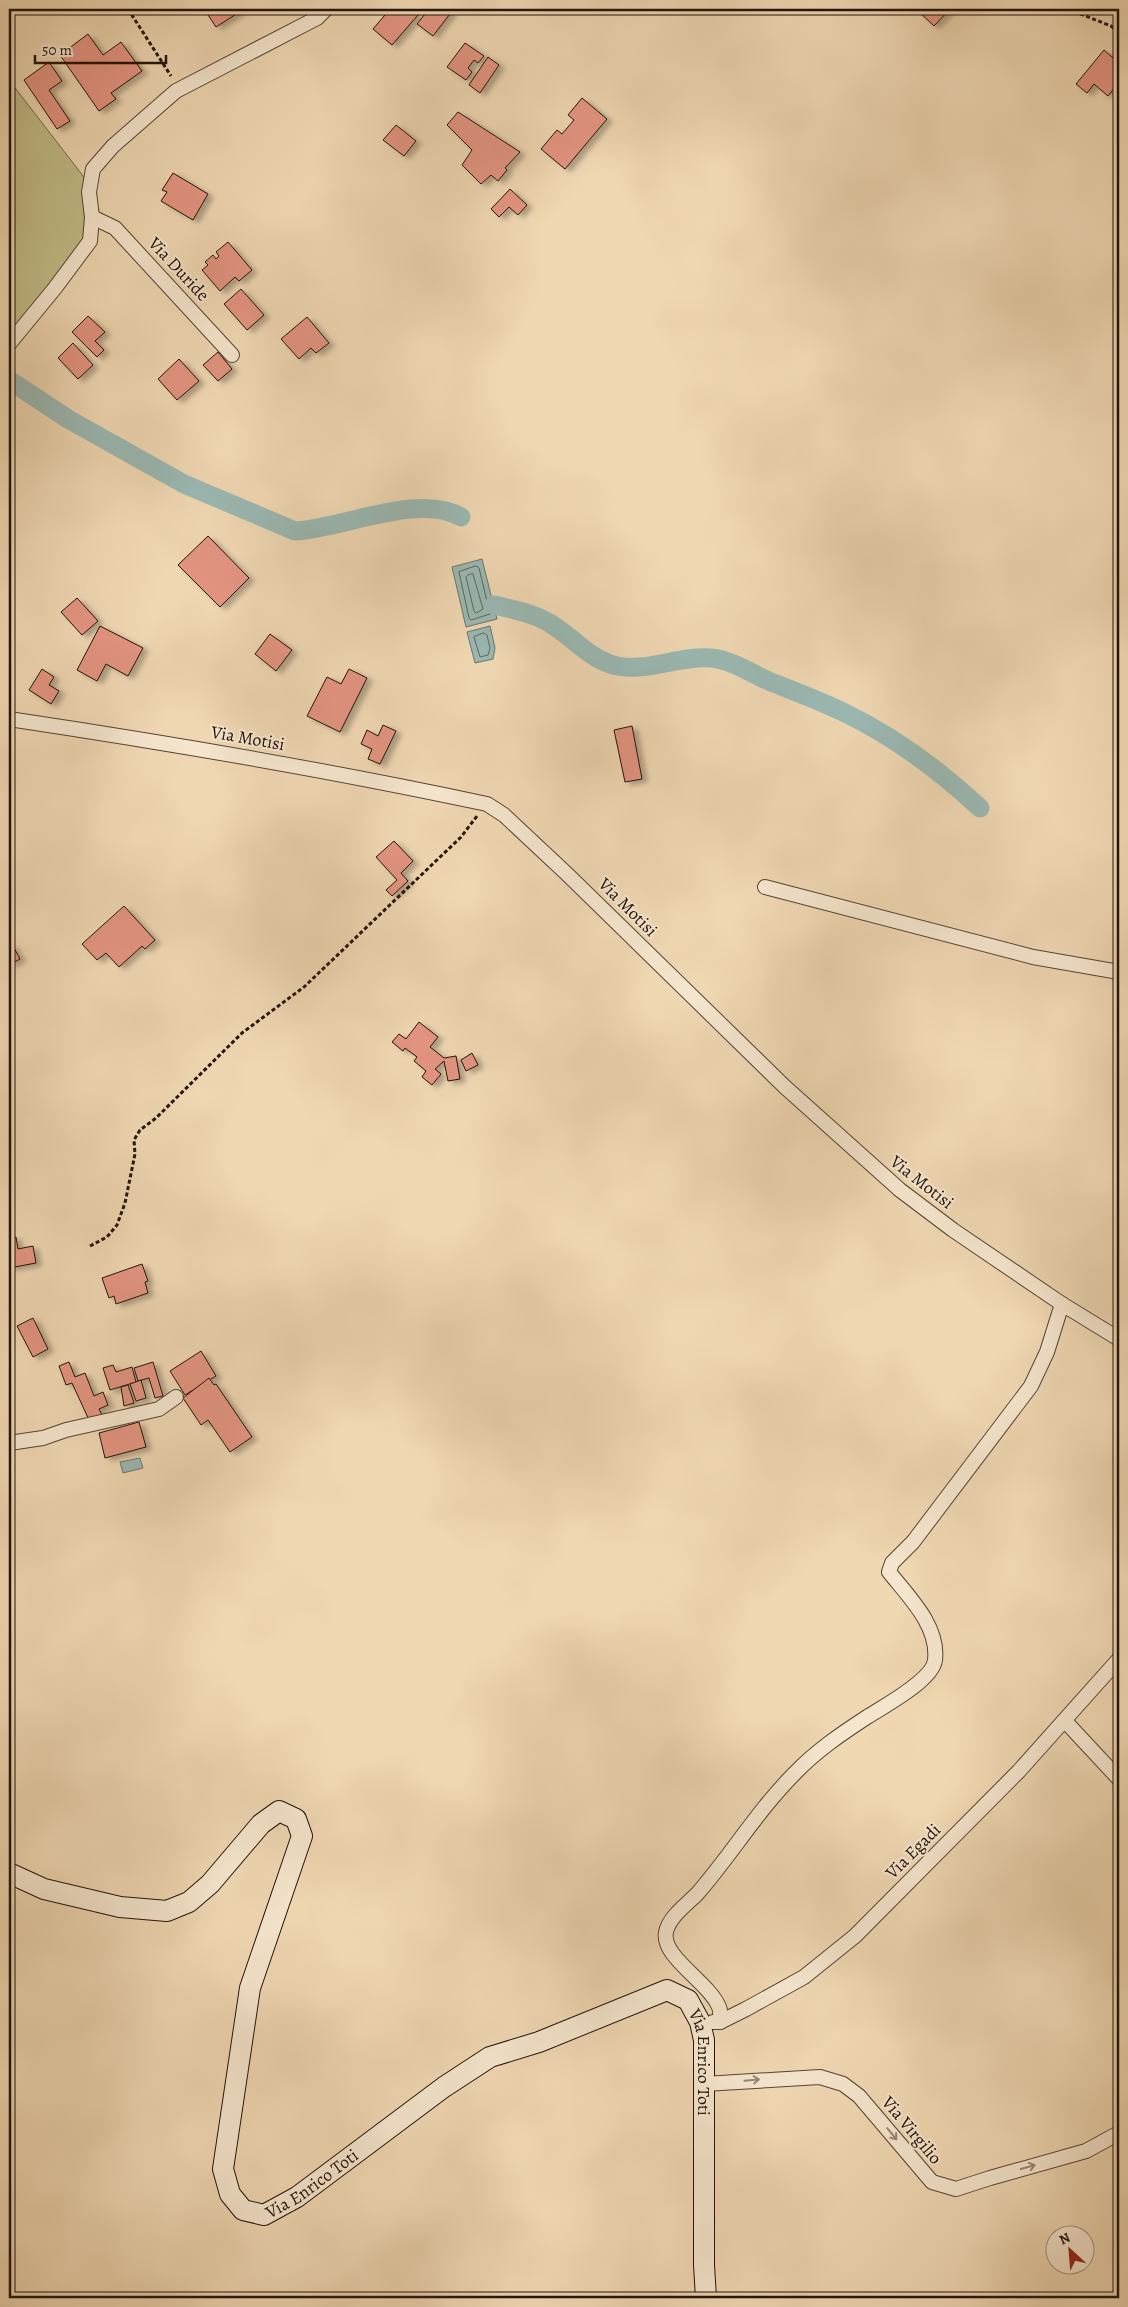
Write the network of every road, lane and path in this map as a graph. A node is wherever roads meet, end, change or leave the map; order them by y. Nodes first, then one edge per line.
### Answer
1 (128, 9) edge
2 (326, 9) edge
3 (1068, 9) edge
4 (1119, 32) edge
5 (179, 89) junction
6 (92, 217) junction
7 (9, 344) edge
8 (232, 355) dead end
9 (9, 719) edge
10 (487, 804) junction
11 (765, 887) dead end
12 (1119, 972) edge
13 (90, 1246) dead end
14 (1062, 1304) junction
15 (1119, 1339) edge
16 (176, 1397) dead end
17 (9, 1443) edge
18 (1119, 1659) edge
19 (1064, 1721) junction
20 (1119, 1779) edge
21 (9, 1874) edge
22 (700, 2022) junction
23 (720, 2022) junction
24 (704, 2084) junction
25 (1119, 2133) edge
26 (706, 2298) edge

1 - 5 path
2 - 5 street
3 - 4 path
5 - 6 street
6 - 7 street
6 - 8 street, Via Duride
9 - 10 street, Via Motisi
10 - 13 path
10 - 14 street, Via Motisi
11 - 12 street
14 - 15 street, Via Motisi
14 - 23 street
16 - 17 street
18 - 19 street, Via Egadi
19 - 20 street
19 - 23 street, Via Egadi
21 - 22 main road, Via Enrico Toti
22 - 23 street, Via Egadi
22 - 24 main road, Via Enrico Toti
24 -> 25 street, Via Virgilio
24 - 26 main road, Via Enrico Toti

